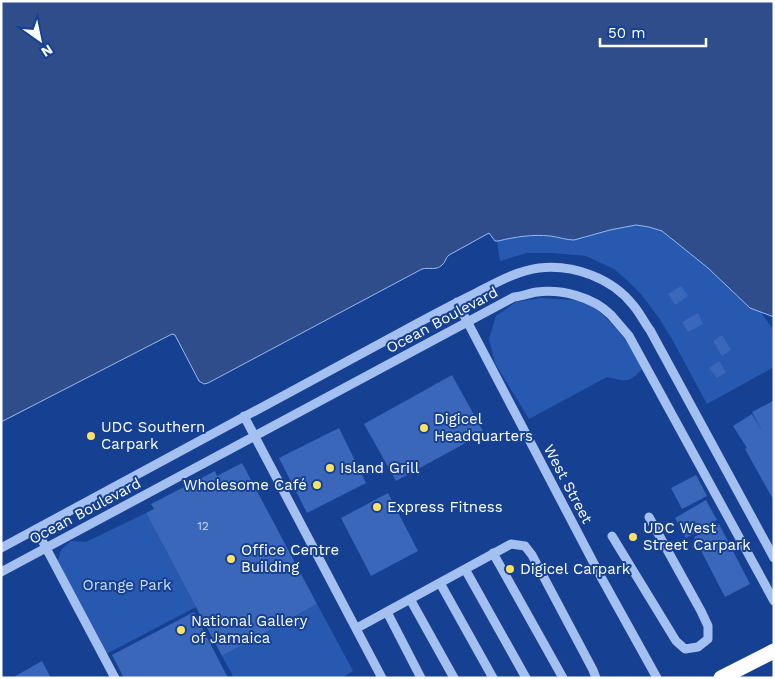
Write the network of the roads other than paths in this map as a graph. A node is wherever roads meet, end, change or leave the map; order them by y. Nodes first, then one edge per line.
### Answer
1 (457, 302) junction
2 (467, 322) junction
3 (244, 416) junction
4 (254, 436) junction
5 (649, 517) dead end
6 (36, 529) junction
7 (612, 536) dead end
8 (1, 548) edge
9 (46, 548) junction
10 (494, 554) junction
11 (774, 558) edge
12 (465, 569) junction
13 (1, 572) edge
14 (440, 583) junction
15 (410, 599) junction
16 (774, 601) edge
17 (387, 612) junction
18 (357, 628) junction
19 (774, 651) edge
20 (115, 678) edge
21 (382, 678) edge
22 (422, 678) edge
23 (454, 678) edge
24 (493, 678) edge
25 (526, 678) edge
26 (563, 678) edge
27 (596, 678) edge
28 (657, 678) edge
29 (721, 678) edge

1 - 2 street, West Street
1 - 3 street, Ocean Boulevard
1 - 11 street, Ocean Boulevard
2 - 4 street, Ocean Boulevard
2 - 16 street, Ocean Boulevard
2 - 28 street, West Street
3 - 4 street
3 - 6 street, Ocean Boulevard
4 - 9 street, Ocean Boulevard
4 - 18 street
5 - 7 street
6 - 8 street, Ocean Boulevard
6 - 9 street
9 - 13 street, Ocean Boulevard
9 - 20 street
10 - 12 street
10 - 26 street
10 - 27 street
12 - 14 street
12 - 25 street
14 - 15 street
14 - 24 street
15 - 17 street
15 - 23 street
17 - 18 street
17 - 22 street
18 - 21 street
19 - 29 highway

